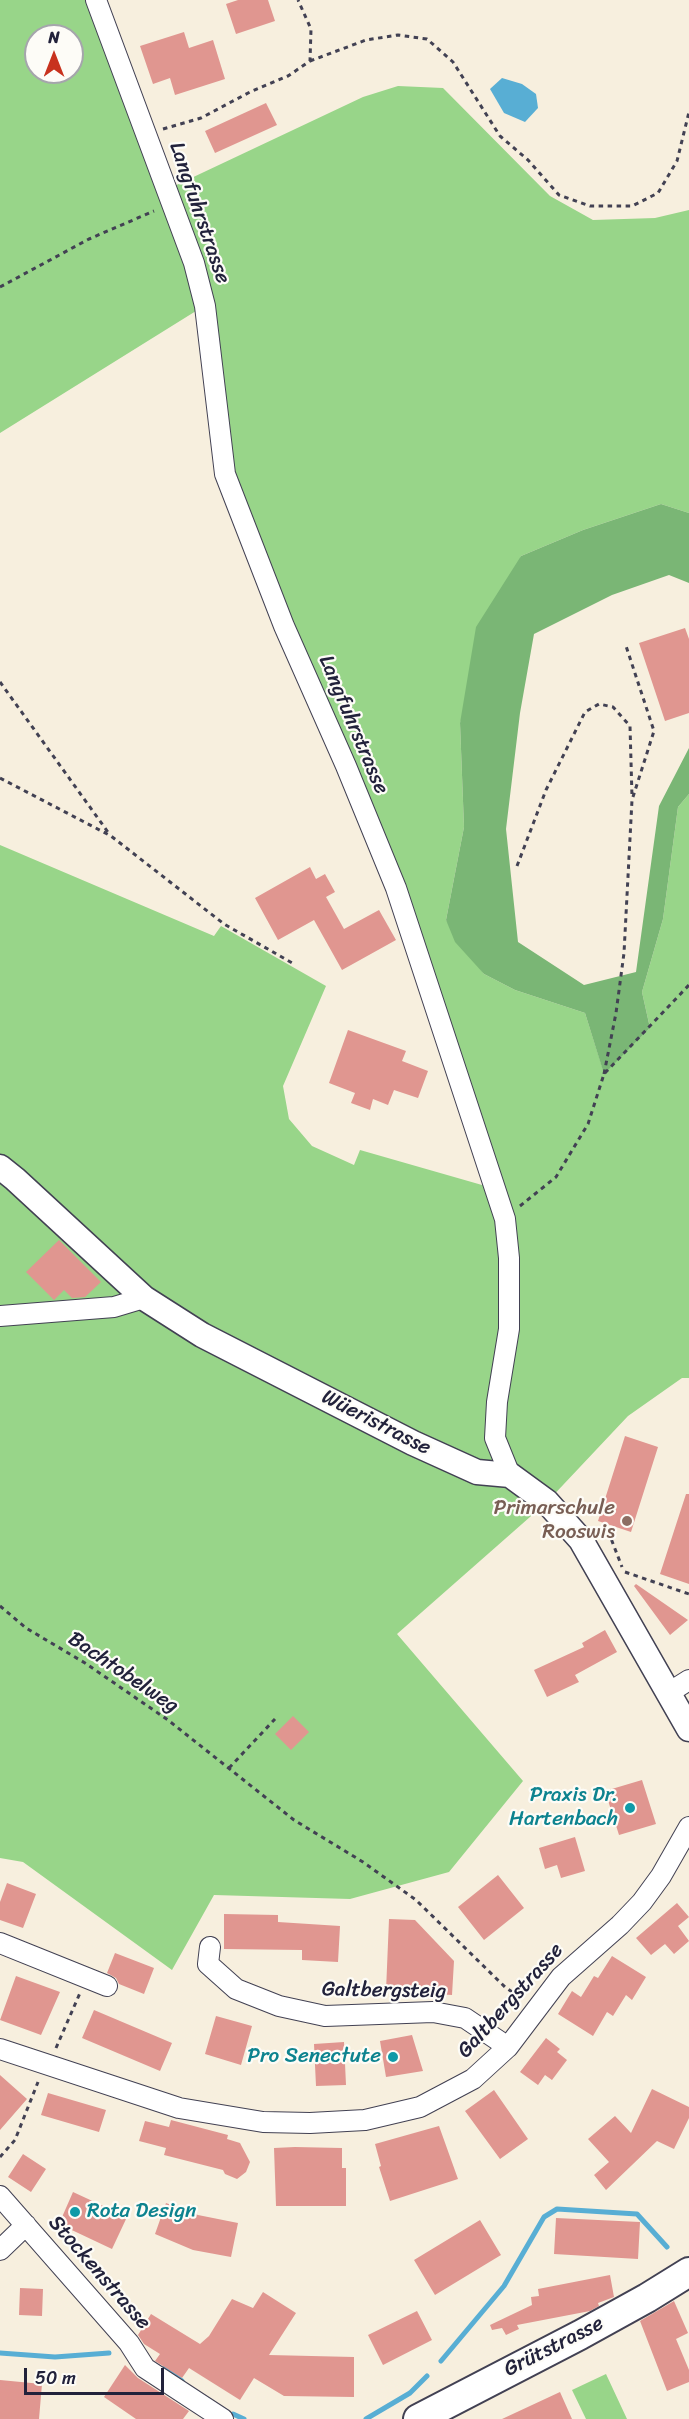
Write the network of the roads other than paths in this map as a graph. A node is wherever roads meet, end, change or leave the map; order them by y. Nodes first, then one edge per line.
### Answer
1 (96, 0) edge
2 (0, 1167) edge
3 (144, 1298) junction
4 (0, 1316) edge
5 (510, 1475) junction
6 (679, 1686) edge
7 (689, 1728) edge
8 (689, 1827) edge
9 (0, 1943) edge
10 (210, 1947) dead end
11 (107, 1986) dead end
12 (508, 2046) junction
13 (0, 2049) edge
14 (0, 2196) edge
15 (26, 2225) junction
16 (0, 2250) edge
17 (689, 2272) edge
18 (223, 2419) edge
19 (418, 2419) edge

1 - 5 street, Langfuhrstrasse
2 - 3 street, Wüeristrasse
3 - 4 street
3 - 5 street, Wüeristrasse
5 - 6 street
6 - 7 street
8 - 12 street, Galtbergstrasse
9 - 11 street
10 - 12 street, Galtbergsteig
12 - 13 street, Galtbergstrasse
14 - 15 street, Stockenstrasse
15 - 16 street
15 - 18 street, Stockenstrasse
17 - 19 main road, Grütstrasse

